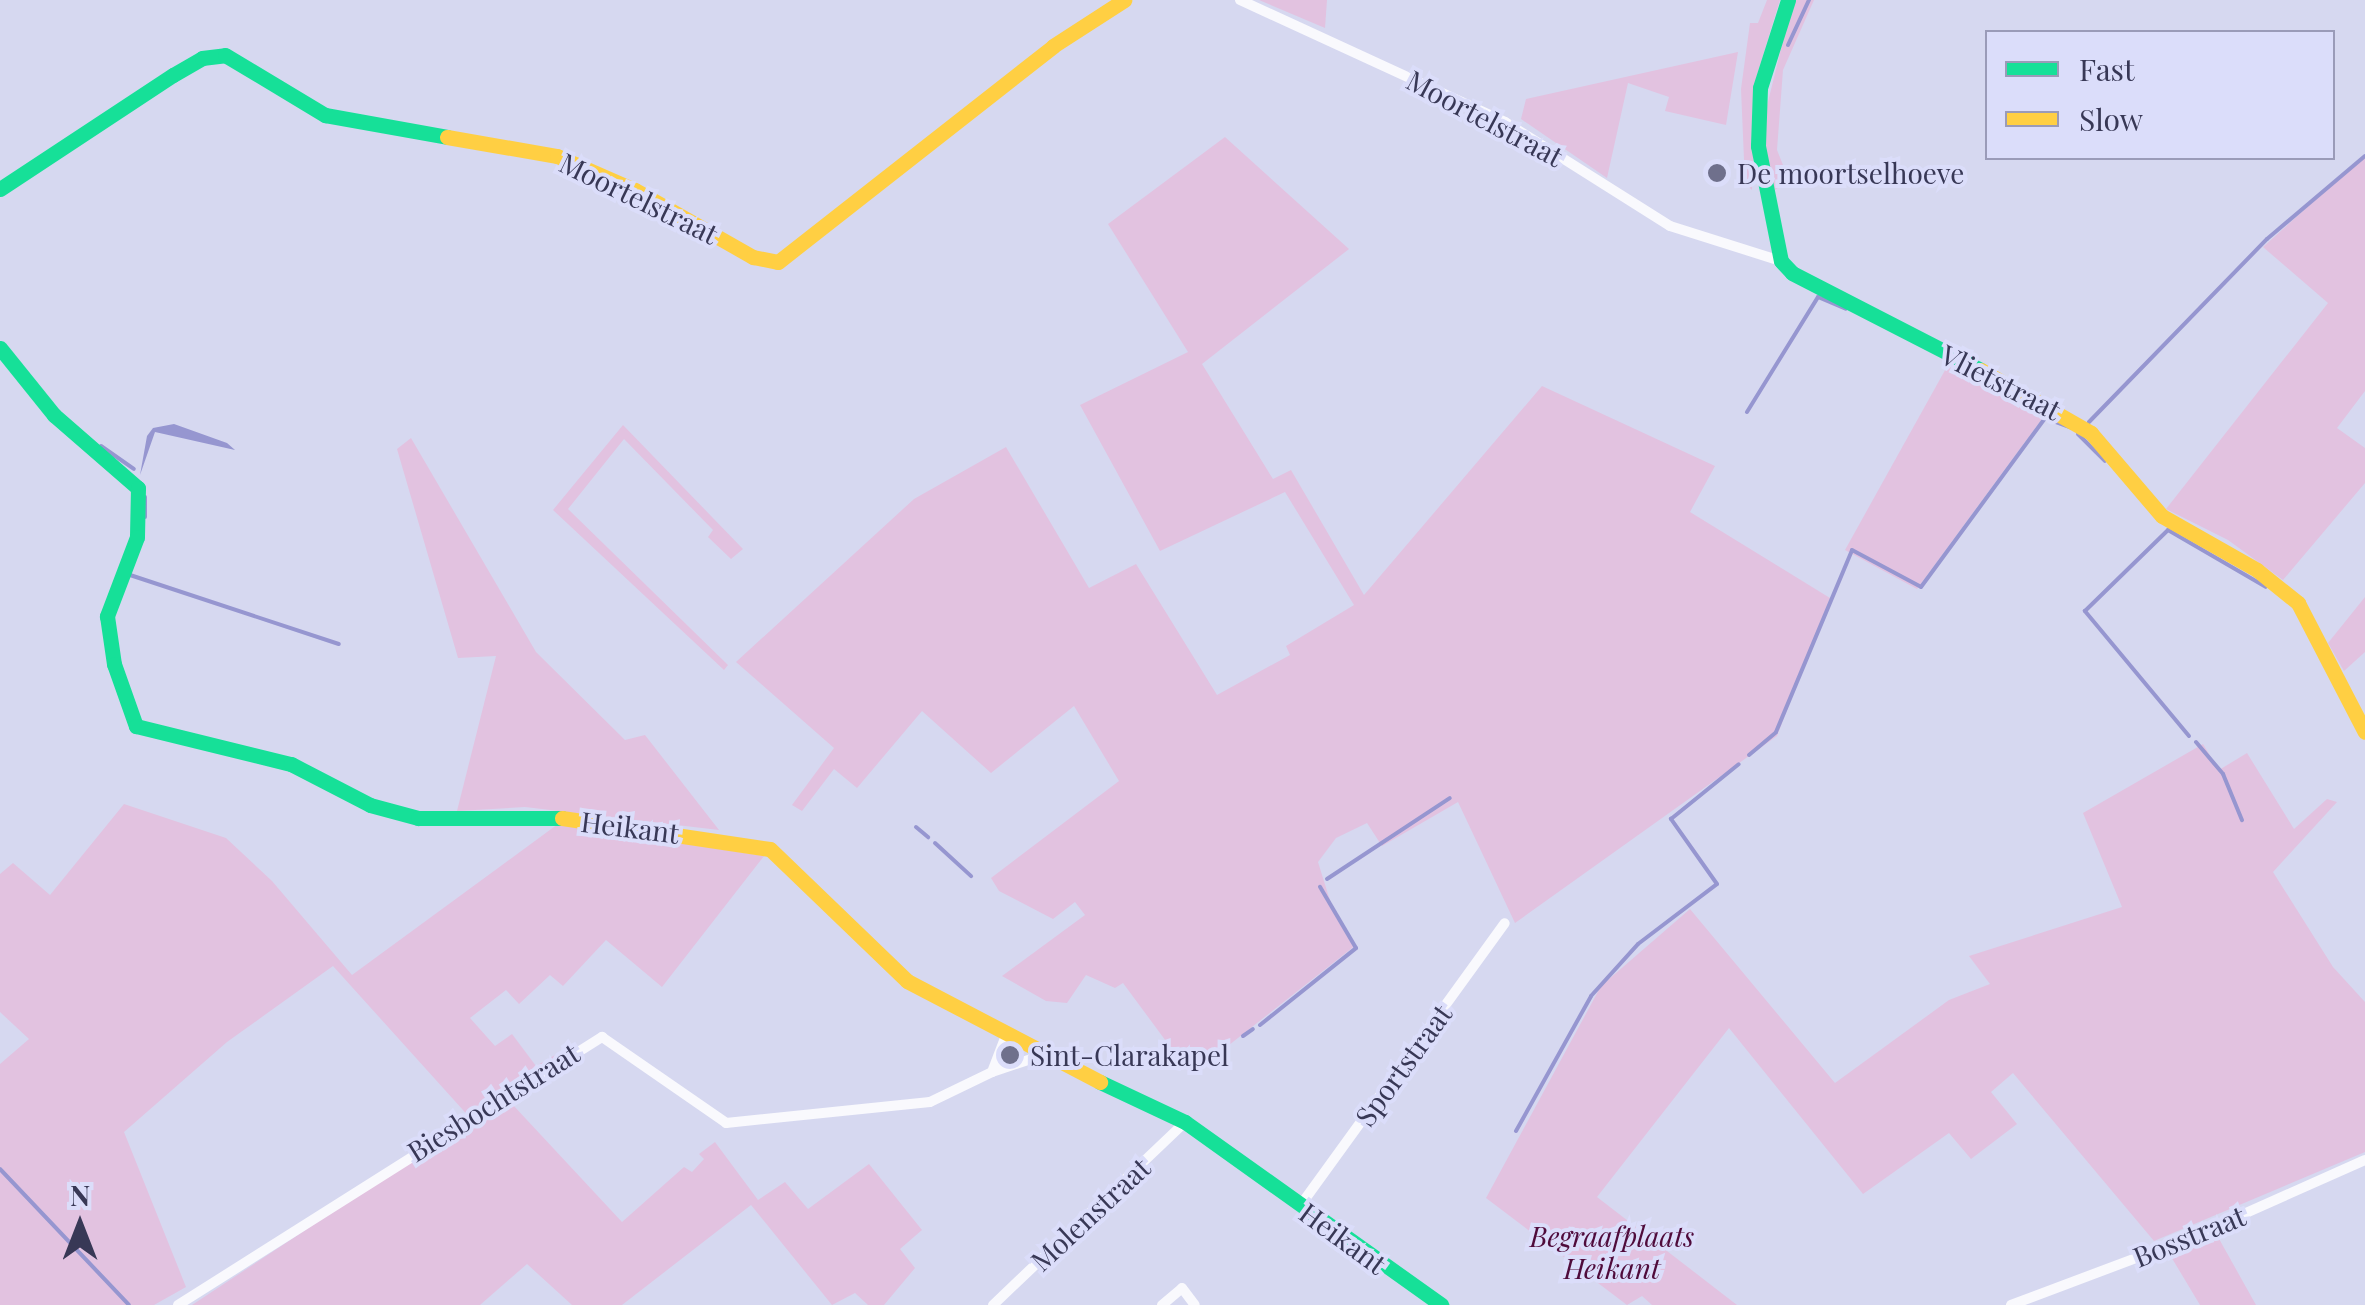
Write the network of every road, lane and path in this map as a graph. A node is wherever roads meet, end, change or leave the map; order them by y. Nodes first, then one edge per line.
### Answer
1 (1124, 0) edge
2 (1240, 0) edge
3 (1788, 0) edge
4 (0, 190) edge
5 (1781, 261) junction
6 (0, 348) edge
7 (2365, 732) edge
8 (1505, 923) dead end
9 (1005, 1038) junction
10 (1043, 1055) junction
11 (992, 1072) junction
12 (1186, 1122) junction
13 (2365, 1160) edge
14 (1299, 1207) junction
15 (178, 1305) edge
16 (993, 1305) edge
17 (1162, 1305) edge
18 (1195, 1305) edge
19 (1442, 1305) edge
20 (2011, 1305) edge

1 - 4 street, Moortelstraat
2 - 5 street, Moortelstraat
3 - 5 street
5 - 7 street, Vlietstraat
6 - 9 street, Heikant
8 - 14 street, Sportstraat
9 - 10 street, Heikant
9 - 11 street
10 - 11 street, Biesbochtstraat
10 - 12 street, Heikant
11 - 15 street, Biesbochtstraat
12 - 14 street, Heikant
12 - 16 street, Molenstraat
13 - 20 street, Bosstraat
14 - 19 street, Heikant
17 - 18 street

